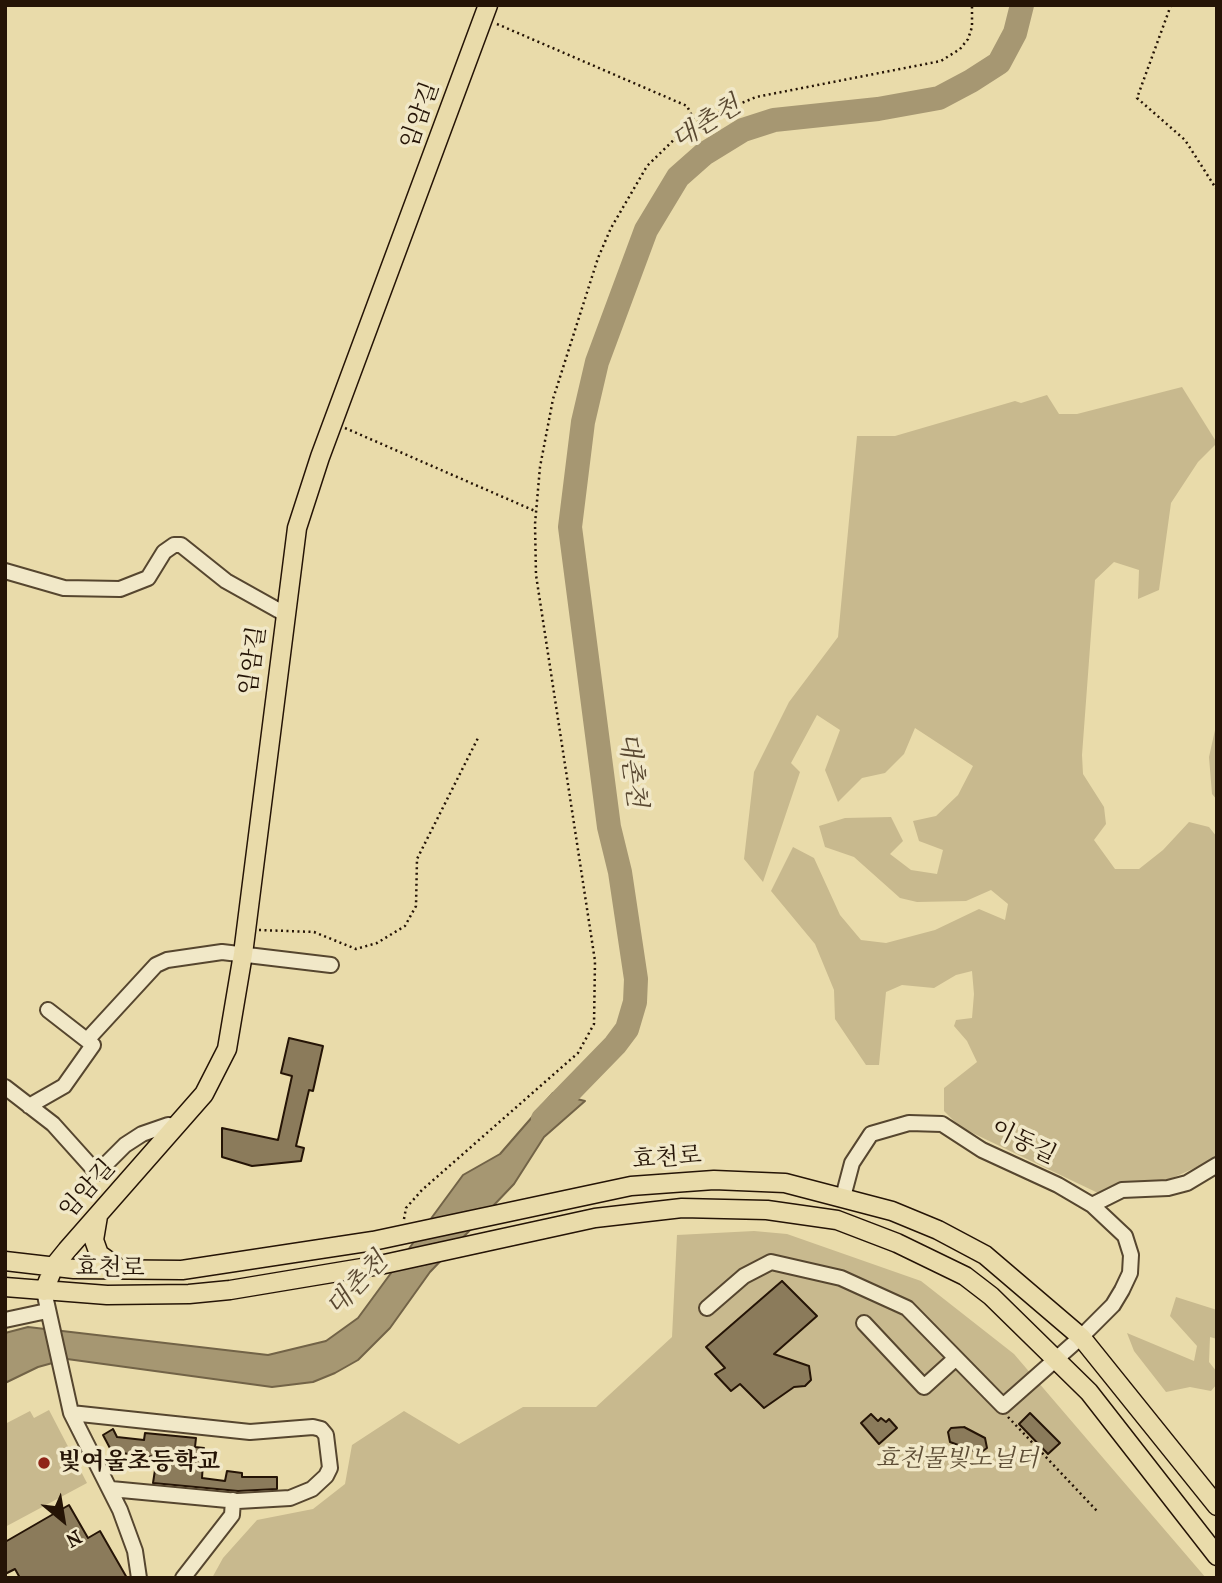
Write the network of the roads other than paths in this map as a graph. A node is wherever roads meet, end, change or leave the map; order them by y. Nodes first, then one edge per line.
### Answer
1 (486, 11) edge
2 (5, 571) edge
3 (285, 614) junction
4 (243, 954) junction
5 (331, 965) dead end
6 (48, 1010) dead end
7 (87, 1040) junction
8 (5, 1087) edge
9 (29, 1106) junction
10 (176, 1126) junction
11 (1217, 1165) edge
12 (843, 1196) junction
13 (1093, 1205) junction
14 (98, 1216) junction
15 (5, 1261) edge
16 (54, 1266) junction
17 (120, 1269) junction
18 (5, 1287) edge
19 (44, 1291) junction
20 (707, 1308) dead end
21 (48, 1314) junction
22 (5, 1320) edge
23 (864, 1324) dead end
24 (1081, 1337) junction
25 (956, 1358) junction
26 (1058, 1359) junction
27 (71, 1413) junction
28 (111, 1489) junction
29 (233, 1500) junction
30 (1217, 1506) edge
31 (1217, 1556) edge
32 (138, 1578) edge
33 (183, 1578) edge

1 - 3 main road, 임암길
2 - 3 street
3 - 4 main road, 임암길
4 - 5 street
4 - 7 street
4 - 10 main road, 임암길
6 - 7 street
7 - 9 street
8 - 9 street
9 - 10 street
10 - 14 main road, 임암길
11 - 13 street
12 - 13 street, 이동길
12 - 17 main road, 효천로
12 - 24 main road, 효천로
13 - 24 street, 이동길
14 - 16 main road, 임암길
14 - 17 main road
15 - 16 main road, 효천로
16 - 17 main road, 효천로
16 - 19 main road, 임암길
18 - 19 main road, 효천로
19 - 21 street
19 - 26 main road, 효천로
20 - 25 street
21 - 22 street
21 - 27 street
23 - 25 street
24 - 26 street, 이동길
24 - 30 main road, 효천로
25 - 26 street, 이동길
26 - 31 main road, 효천로
27 - 28 street
27 - 29 street
28 - 29 street
28 - 32 street
29 - 33 street

